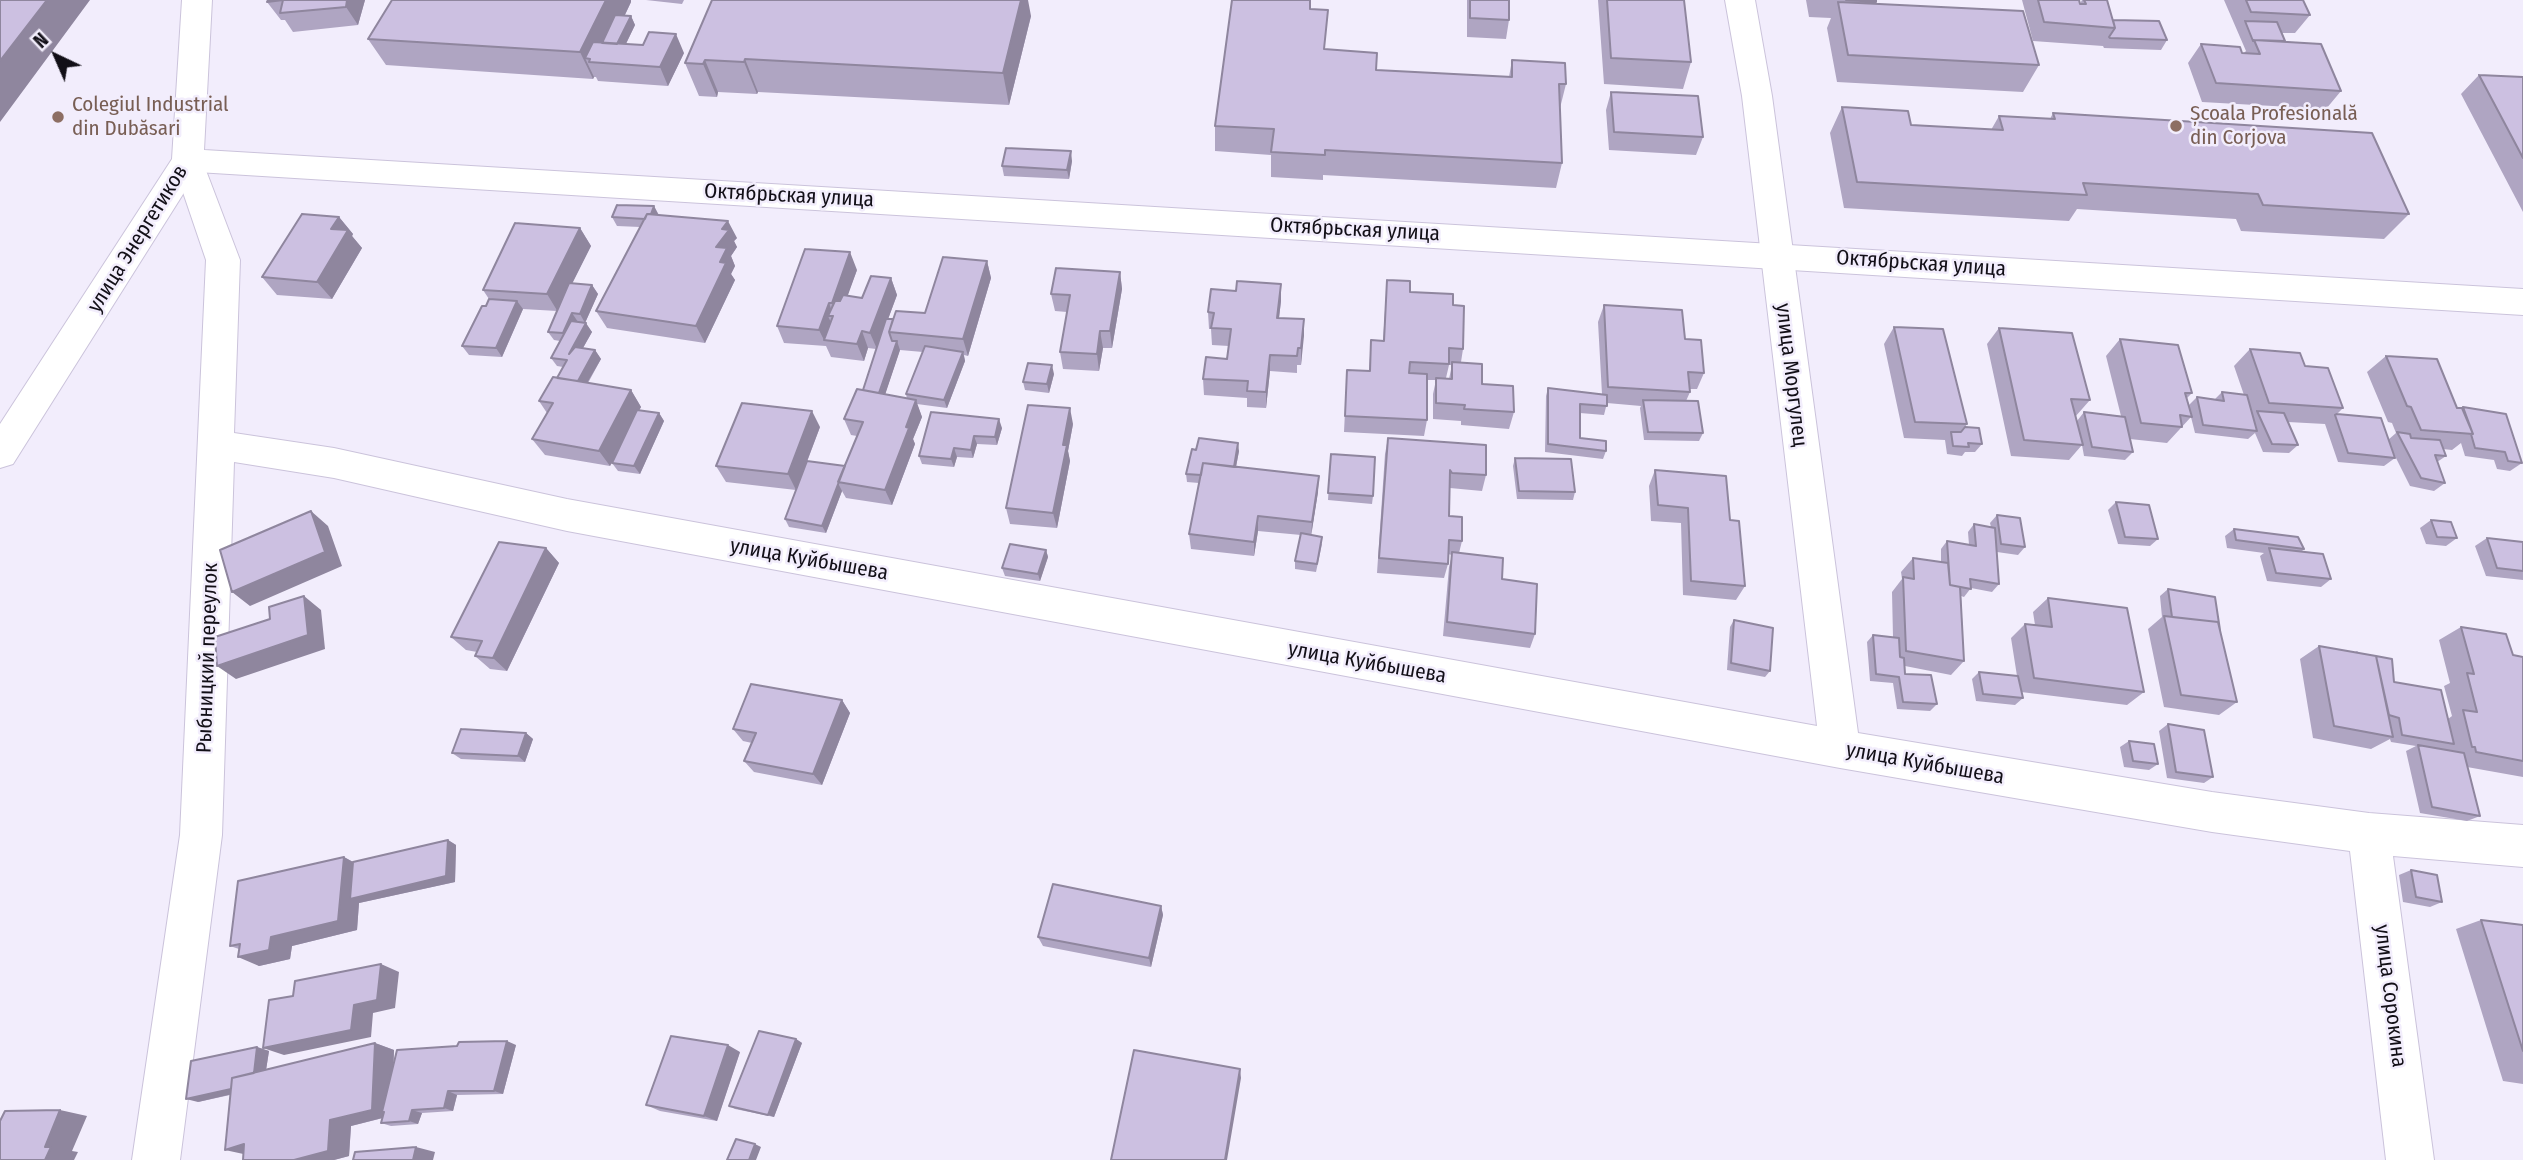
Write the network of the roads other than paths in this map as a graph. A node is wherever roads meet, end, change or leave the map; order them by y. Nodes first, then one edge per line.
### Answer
1 (198, 0) edge
2 (1740, 0) edge
3 (188, 160) junction
4 (1776, 255) junction
5 (2523, 302) edge
6 (217, 445) junction
7 (0, 453) edge
8 (1840, 750) junction
9 (2369, 833) junction
10 (2523, 846) edge
11 (156, 1160) edge
12 (2410, 1160) edge

1 - 3 street, улица Энергетиков
2 - 4 street, улица Моргулец
3 - 4 street, Октябрьская улица
3 - 6 street, Рыбницкий переулок
3 - 7 street, улица Энергетиков
4 - 5 street, Октябрьская улица
4 - 8 street, улица Моргулец
6 - 8 street, улица Куйбышева
6 - 11 street, Рыбницкий переулок
8 - 9 street, улица Куйбышева
9 - 10 street, улица Куйбышева
9 - 12 street, улица Сорокина

